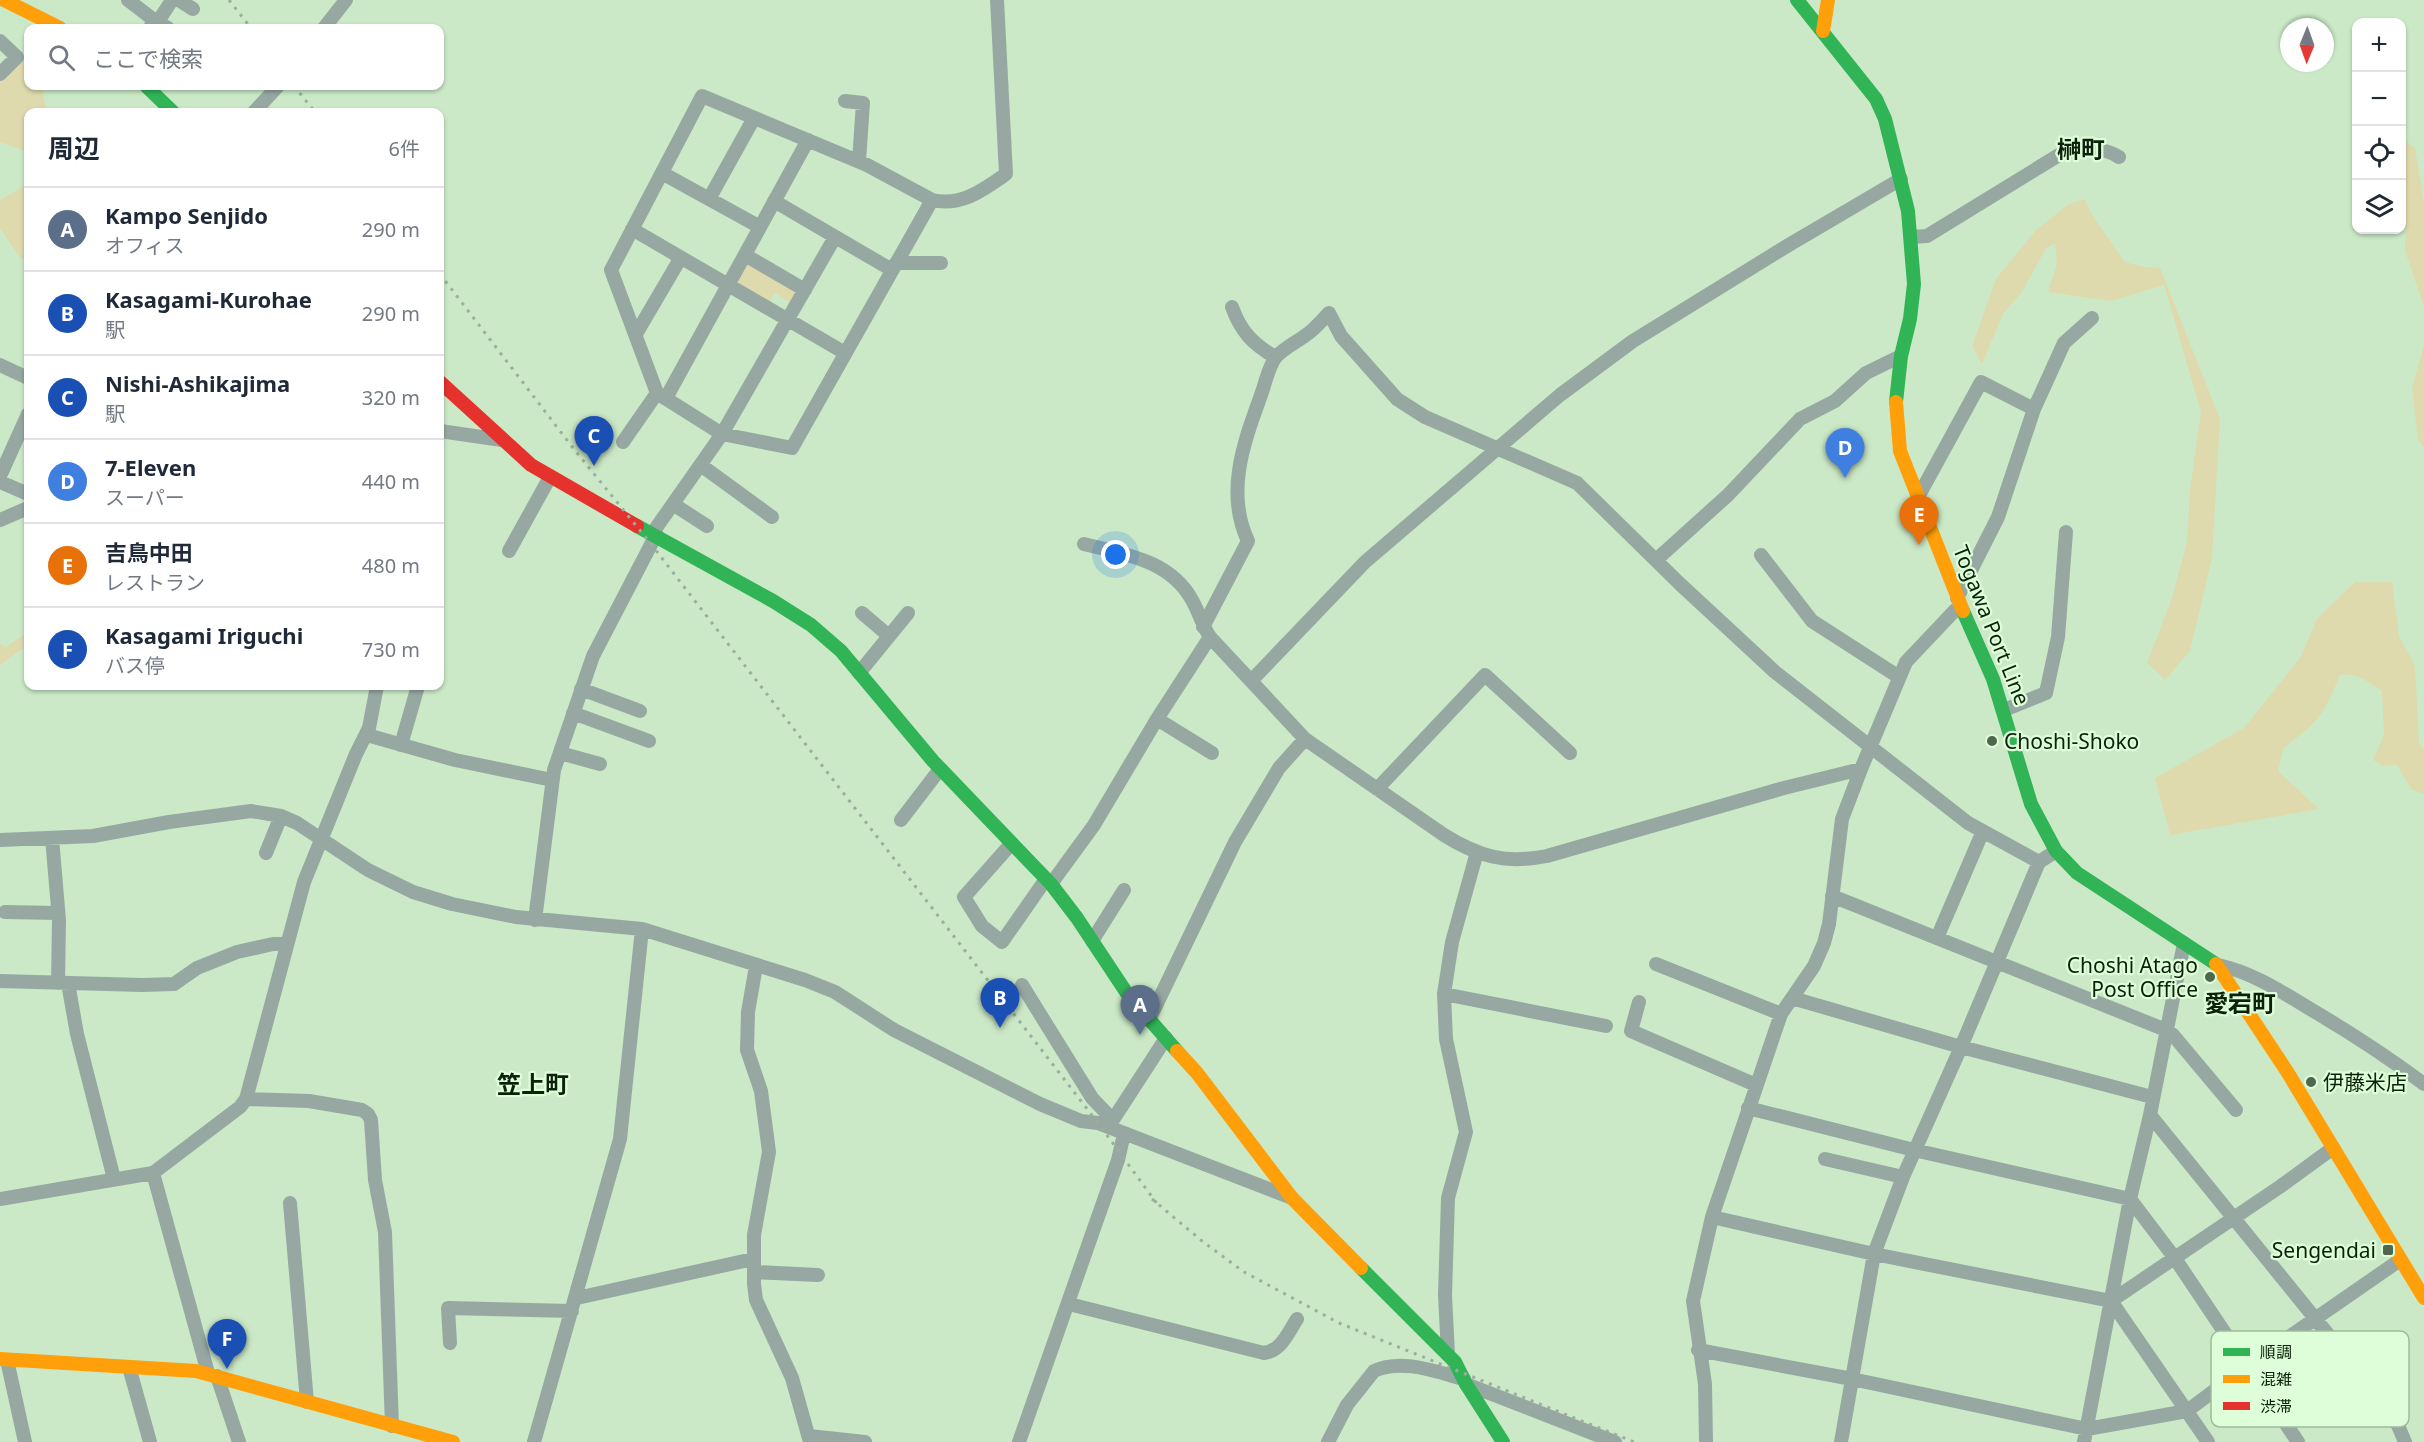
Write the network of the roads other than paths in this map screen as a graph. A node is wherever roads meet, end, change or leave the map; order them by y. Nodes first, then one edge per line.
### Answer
1 (4, 0) edge
2 (128, 0) edge
3 (172, 0) edge
4 (179, 0) edge
5 (346, 0) edge
6 (997, 0) edge
7 (1797, 0) edge
8 (1828, 0) edge
9 (193, 9) dead end
10 (52, 24) edge
11 (152, 24) edge
12 (327, 24) edge
13 (1823, 31) junction
14 (0, 41) edge
15 (0, 74) edge
16 (150, 90) edge
17 (274, 90) edge
18 (845, 101) dead end
19 (169, 108) edge
20 (258, 108) edge
21 (754, 118) junction
22 (808, 140) junction
23 (2119, 157) dead end
24 (859, 161) junction
25 (662, 173) junction
26 (1901, 179) junction
27 (710, 199) junction
28 (932, 200) junction
29 (774, 201) junction
30 (760, 226) junction
31 (632, 229) junction
32 (836, 237) junction
33 (1911, 237) junction
34 (745, 255) junction
35 (680, 259) junction
36 (941, 263) dead end
37 (894, 266) junction
38 (728, 286) junction
39 (805, 290) junction
40 (1232, 308) dead end
41 (2092, 318) dead end
42 (788, 320) junction
43 (636, 334) junction
44 (845, 353) junction
45 (1901, 356) junction
46 (1275, 357) junction
47 (0, 365) edge
48 (24, 376) edge
49 (444, 386) edge
50 (661, 395) junction
51 (2034, 409) junction
52 (24, 423) edge
53 (444, 432) edge
54 (722, 434) junction
55 (502, 440) junction
56 (623, 442) dead end
57 (1500, 449) junction
58 (702, 466) junction
59 (0, 476) edge
60 (550, 477) junction
61 (0, 482) edge
62 (24, 492) edge
63 (1917, 499) junction
64 (673, 504) junction
65 (24, 509) edge
66 (772, 517) dead end
67 (0, 520) edge
68 (707, 526) dead end
69 (2066, 532) dead end
70 (656, 535) junction
71 (1084, 544) dead end
72 (509, 551) dead end
73 (1761, 555) dead end
74 (1656, 560) junction
75 (1958, 601) junction
76 (908, 613) dead end
77 (862, 614) dead end
78 (1207, 632) junction
79 (889, 636) junction
80 (859, 673) junction
81 (1899, 677) junction
82 (1251, 681) junction
83 (581, 689) junction
84 (376, 690) edge
85 (417, 690) edge
86 (2004, 710) junction
87 (640, 711) dead end
88 (573, 713) junction
89 (1156, 719) junction
90 (367, 735) junction
91 (1305, 739) junction
92 (649, 741) dead end
93 (401, 745) junction
94 (1870, 748) junction
95 (560, 753) junction
96 (1212, 753) dead end
97 (1570, 753) dead end
98 (600, 764) dead end
99 (940, 769) junction
100 (1861, 769) junction
101 (552, 780) junction
102 (1377, 789) junction
103 (281, 816) junction
104 (901, 820) dead end
105 (1983, 831) junction
106 (52, 838) junction
107 (0, 840) edge
108 (322, 841) junction
109 (1011, 843) junction
110 (2056, 851) junction
111 (1477, 852) junction
112 (266, 853) dead end
113 (2039, 862) junction
114 (1049, 881) junction
115 (1124, 890) dead end
116 (1832, 896) junction
117 (5, 912) dead end
118 (57, 913) junction
119 (534, 920) junction
120 (642, 929) junction
121 (1937, 938) junction
122 (1092, 941) junction
123 (2184, 943) junction
124 (286, 944) junction
125 (1996, 962) junction
126 (1656, 964) dead end
127 (2218, 965) junction
128 (756, 966) junction
129 (0, 981) edge
130 (63, 983) junction
131 (1022, 985) dead end
132 (1444, 994) junction
133 (1792, 998) junction
134 (1639, 1002) dead end
135 (1781, 1014) junction
136 (1149, 1020) junction
137 (1606, 1026) dead end
138 (2166, 1030) junction
139 (1166, 1038) junction
140 (1961, 1047) junction
141 (1756, 1084) junction
142 (2424, 1084) edge
143 (2152, 1096) junction
144 (246, 1099) junction
145 (1748, 1108) junction
146 (2236, 1110) dead end
147 (2150, 1115) junction
148 (1110, 1123) junction
149 (1124, 1134) junction
150 (2332, 1149) junction
151 (1914, 1150) junction
152 (1825, 1160) dead end
153 (153, 1173) junction
154 (1903, 1178) junction
155 (114, 1179) junction
156 (1292, 1197) junction
157 (0, 1199) edge
158 (2130, 1199) junction
159 (290, 1203) dead end
160 (1712, 1217) junction
161 (2234, 1217) junction
162 (1874, 1254) junction
163 (2174, 1257) junction
164 (2400, 1260) junction
165 (753, 1265) junction
166 (818, 1275) dead end
167 (2424, 1298) edge
168 (2111, 1301) junction
169 (1069, 1304) junction
170 (574, 1305) junction
171 (2316, 1318) junction
172 (1297, 1319) dead end
173 (2224, 1331) edge
174 (2297, 1331) edge
175 (2326, 1331) edge
176 (450, 1343) dead end
177 (1698, 1350) junction
178 (1448, 1354) junction
179 (4, 1360) edge
180 (129, 1367) junction
181 (213, 1374) junction
182 (1852, 1379) junction
183 (1465, 1382) junction
184 (2211, 1393) edge
185 (307, 1402) junction
186 (2187, 1411) junction
187 (392, 1426) junction
188 (2288, 1427) edge
189 (2398, 1427) edge
190 (2085, 1436) edge
191 (809, 1439) edge
192 (25, 1442) edge
193 (150, 1442) edge
194 (239, 1442) edge
195 (453, 1442) edge
196 (534, 1442) edge
197 (864, 1442) edge
198 (1020, 1442) edge
199 (1328, 1442) edge
200 (1503, 1442) edge
201 (1616, 1442) edge
202 (1706, 1442) edge
203 (1841, 1442) edge
204 (2208, 1442) edge
205 (2298, 1442) edge
206 (2405, 1442) edge

1 - 10 street
2 - 11 street
3 - 11 street
4 - 9 street
5 - 12 street
6 - 28 street
7 - 13 street, Togawa Port Line
8 - 13 street
13 - 26 street, Togawa Port Line
14 - 15 street
16 - 19 street
17 - 20 street
18 - 24 street
21 - 22 street
21 - 25 street
21 - 27 street
22 - 24 street
22 - 29 street
23 - 33 street
24 - 28 street
25 - 27 street
25 - 31 street
26 - 33 street, Togawa Port Line
26 - 57 street
27 - 30 street
28 - 37 street
29 - 30 street
29 - 32 street
30 - 34 street
31 - 35 street
31 - 43 street
32 - 37 street
32 - 39 street
33 - 45 street, Togawa Port Line
34 - 38 street
34 - 39 street
35 - 38 street
35 - 43 street
36 - 37 street
37 - 44 street
38 - 42 street
38 - 50 street
39 - 42 street
40 - 46 street
41 - 51 street
42 - 44 street
42 - 54 street
43 - 50 street
44 - 54 street
45 - 63 street, Togawa Port Line
45 - 74 street
46 - 57 street
46 - 78 street
47 - 48 street
49 - 55 street
50 - 54 street
50 - 56 street
51 - 63 street
51 - 75 street
52 - 59 street
53 - 55 street
54 - 58 street
55 - 60 street
57 - 74 street
57 - 82 street
58 - 64 street
58 - 66 street
60 - 70 street
60 - 72 street
61 - 62 street
63 - 75 street, Togawa Port Line
64 - 68 street
64 - 70 street
65 - 67 street
69 - 86 street
70 - 80 street
70 - 83 street
71 - 78 street
73 - 81 street
74 - 94 street
75 - 81 street
75 - 86 street, Togawa Port Line
76 - 79 street
77 - 79 street
78 - 82 street
78 - 89 street
79 - 80 street
80 - 99 street
81 - 94 street
82 - 91 street
83 - 87 street
83 - 88 street
84 - 90 street
85 - 93 street
86 - 110 street, Togawa Port Line
88 - 92 street
88 - 95 street
89 - 96 street
89 - 114 street
90 - 93 street
90 - 108 street
91 - 102 street
91 - 136 street
93 - 101 street
94 - 100 street
94 - 105 street
95 - 98 street
95 - 101 street
97 - 102 street
99 - 104 street
99 - 109 street
100 - 111 street
100 - 116 street
101 - 119 street
102 - 111 street
103 - 106 street
103 - 108 street
103 - 112 street
105 - 113 street
105 - 121 street
106 - 107 street
106 - 118 street
108 - 119 street
108 - 124 street
109 - 114 street
109 - 114 street
110 - 113 street
110 - 123 street, Togawa Port Line
111 - 132 street
113 - 125 street
114 - 122 street
115 - 122 street
116 - 121 street
116 - 133 street
117 - 118 street
118 - 130 street
119 - 120 street
120 - 128 street
120 - 170 street
121 - 125 street
122 - 136 street
123 - 127 street, Togawa Port Line
123 - 138 street
124 - 130 street
124 - 144 street
125 - 138 street
125 - 140 street
126 - 135 street
127 - 142 street
127 - 150 street, Togawa Port Line
128 - 148 street
128 - 165 street
129 - 130 street
130 - 155 street
131 - 148 street
132 - 137 street
132 - 178 street
133 - 135 street
133 - 140 street
134 - 141 street
135 - 141 street
136 - 139 street
138 - 143 street
138 - 146 street
139 - 148 street
139 - 156 street
140 - 143 street
140 - 151 street
141 - 145 street
143 - 147 street
144 - 153 street
144 - 187 street
145 - 151 street
145 - 160 street
147 - 158 street
147 - 161 street
148 - 149 street
149 - 156 street
149 - 169 street
150 - 161 street
150 - 164 street, Togawa Port Line
151 - 154 street
151 - 158 street
152 - 154 street
153 - 155 street
153 - 181 street
154 - 162 street
155 - 157 street
156 - 178 street
158 - 163 street
158 - 168 street
159 - 185 street
160 - 162 street
160 - 177 street
161 - 163 street
161 - 171 street
162 - 168 street
162 - 182 street
163 - 168 street
163 - 173 street
164 - 167 street, Togawa Port Line
164 - 171 street
165 - 166 street
165 - 170 street
165 - 191 street
168 - 186 street
168 - 190 street
169 - 172 street
169 - 198 street
170 - 176 street
170 - 196 street
171 - 174 street
171 - 175 street
177 - 182 street
177 - 202 street
178 - 183 street
179 - 180 street
179 - 192 street
180 - 181 street
180 - 193 street
181 - 185 street
181 - 194 street
182 - 190 street
182 - 203 street
183 - 199 street
183 - 200 street
183 - 201 street
184 - 186 street
185 - 187 street
186 - 190 street
186 - 204 street
187 - 195 street
188 - 205 street
189 - 206 street
191 - 197 street

